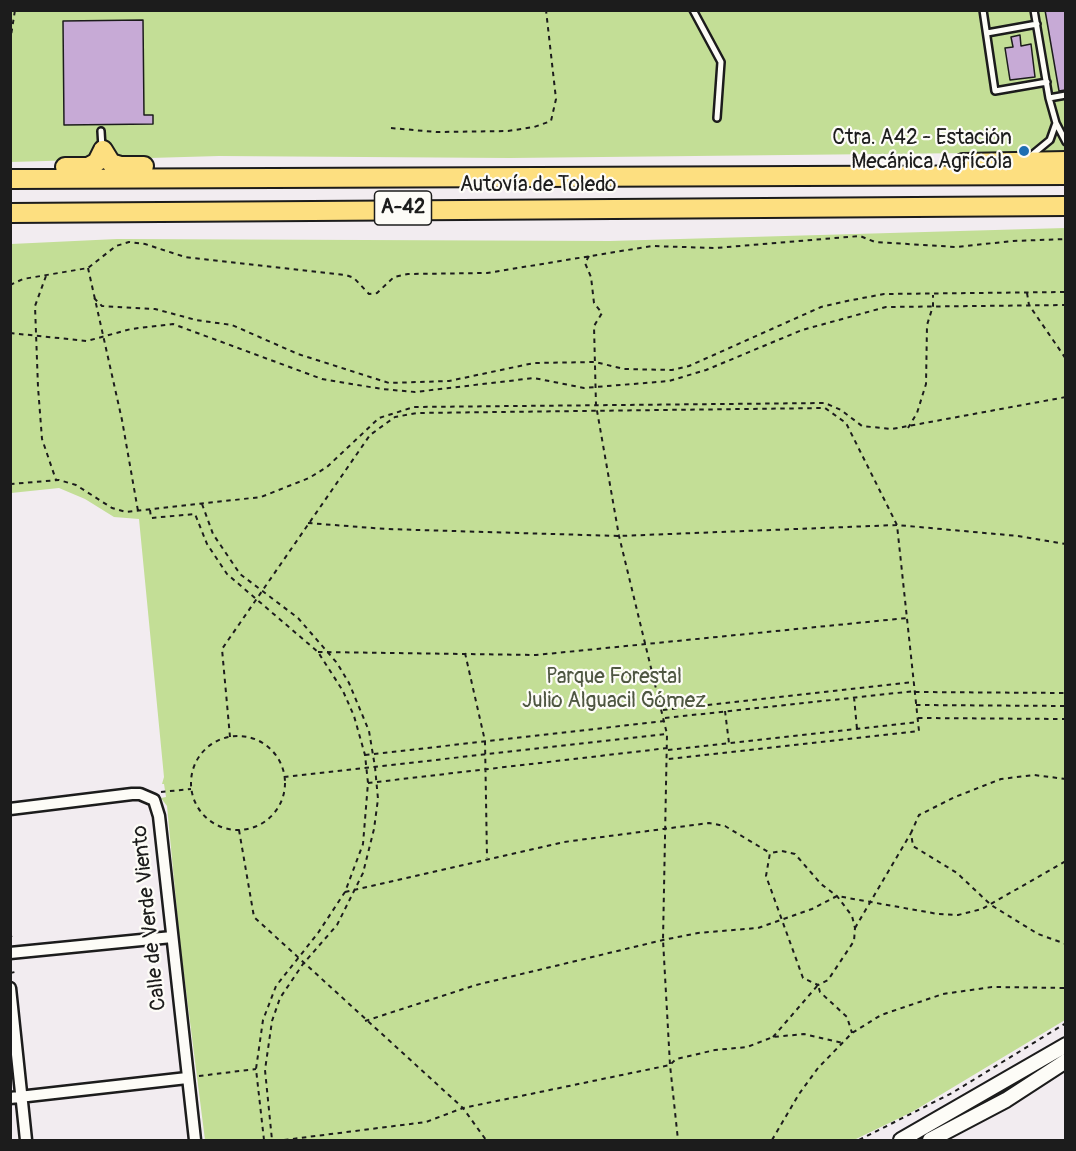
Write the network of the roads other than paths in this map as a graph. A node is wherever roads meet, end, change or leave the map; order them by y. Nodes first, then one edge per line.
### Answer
1 (693, 10) edge
2 (983, 10) edge
3 (1034, 10) edge
4 (1036, 24) junction
5 (987, 33) junction
6 (1047, 82) junction
7 (1065, 95) edge
8 (1049, 98) junction
9 (717, 118) dead end
10 (1056, 123) junction
11 (1065, 142) edge
12 (1027, 156) junction
13 (1065, 156) edge
14 (1065, 162) edge
15 (956, 163) junction
16 (10, 168) edge
17 (866, 175) junction
18 (1065, 175) edge
19 (10, 178) edge
20 (318, 178) junction
21 (1065, 206) edge
22 (10, 213) edge
23 (71, 213) junction
24 (10, 224) edge
25 (10, 809) edge
26 (172, 937) junction
27 (10, 953) edge
28 (10, 988) edge
29 (1065, 1045) edge
30 (1065, 1061) edge
31 (192, 1077) junction
32 (16, 1097) edge
33 (26, 1140) edge
34 (195, 1140) edge
35 (901, 1140) edge
36 (930, 1140) edge

1 - 9 lane
2 - 5 lane
3 - 4 lane
4 - 5 lane
4 - 6 lane
5 - 6 lane
6 - 8 lane
7 - 8 lane
8 - 10 lane
10 - 11 lane
10 - 12 lane
12 - 13 lane
12 - 15 lane
14 - 15 highway
15 - 17 highway
16 - 20 highway
17 - 18 highway, Autovía de Toledo / A-42
17 - 20 highway, Autovía de Toledo / A-42
19 - 20 highway, Autovía de Toledo / A-42
21 - 23 highway, Autovía de Toledo / A-42
22 - 23 highway, Autovía de Toledo / A-42
23 - 24 highway
25 - 26 street, Calle de Verde Viento
26 - 27 street
26 - 31 street, Calle de Verde Viento
28 - 32 street
29 - 35 main road
30 - 36 main road
31 - 32 street
31 - 34 street, Calle de Verde Viento
32 - 33 street

